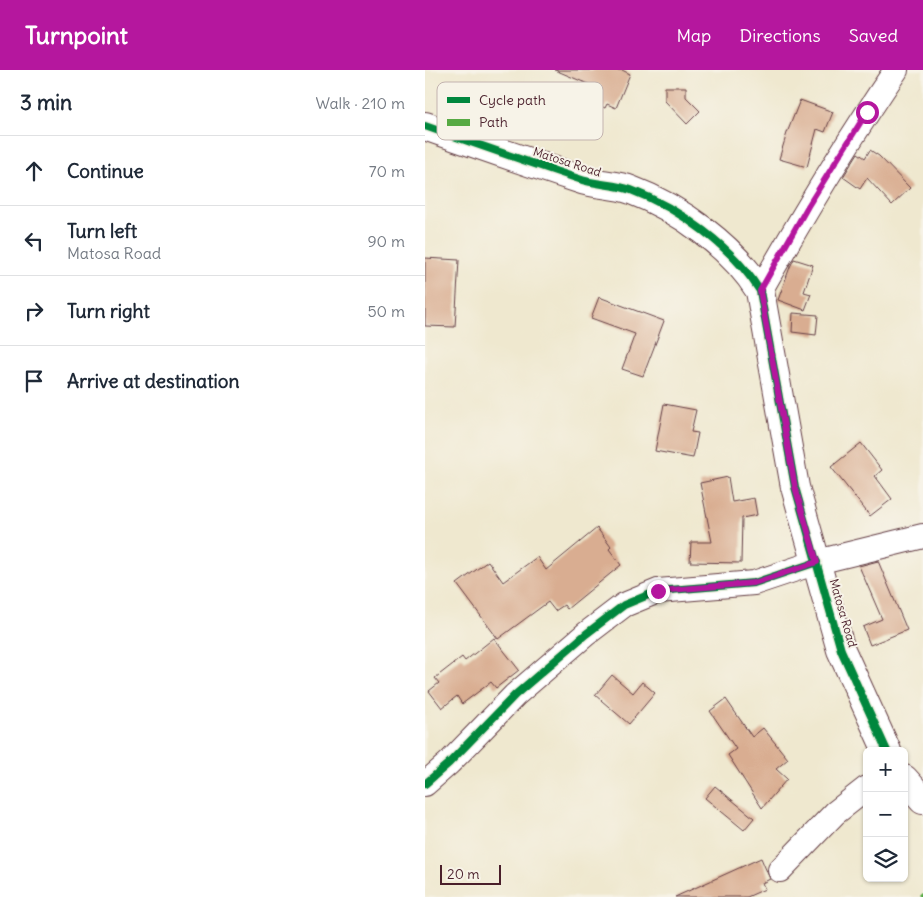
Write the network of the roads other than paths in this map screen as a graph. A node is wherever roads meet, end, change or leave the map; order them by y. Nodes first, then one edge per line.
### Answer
1 (896, 70) edge
2 (425, 126) edge
3 (437, 130) edge
4 (466, 140) edge
5 (760, 291) junction
6 (923, 536) edge
7 (817, 562) junction
8 (885, 747) edge
9 (908, 783) edge
10 (425, 784) edge
11 (863, 791) edge
12 (923, 800) edge
13 (780, 870) dead end

1 - 5 street
2 - 3 street, Matosa Road
4 - 5 street, Matosa Road
5 - 7 street, Matosa Road
6 - 7 street
7 - 8 street, Matosa Road
7 - 10 street
9 - 12 street
11 - 13 street

